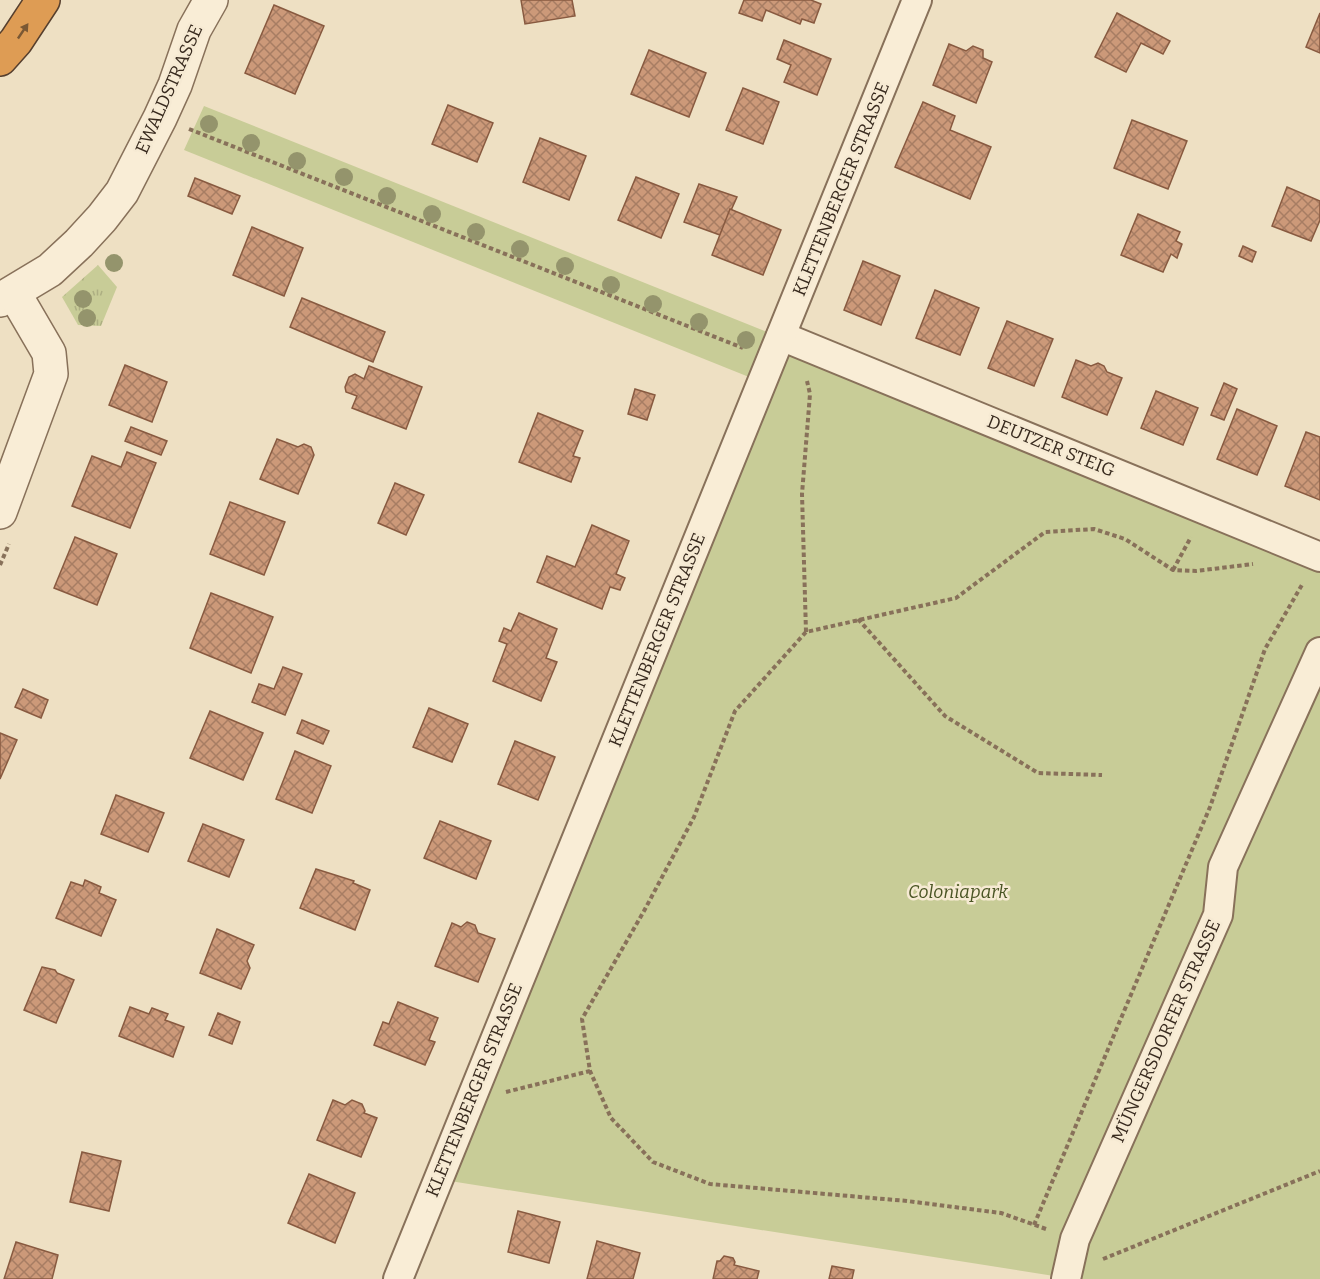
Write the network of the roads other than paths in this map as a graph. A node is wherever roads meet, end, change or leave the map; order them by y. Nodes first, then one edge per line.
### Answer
1 (43, 0) edge
2 (211, 0) edge
3 (917, 0) edge
4 (0, 59) edge
5 (7, 297) edge
6 (784, 346) junction
7 (0, 512) edge
8 (1319, 557) edge
9 (1320, 652) edge
10 (1068, 1276) edge
11 (398, 1279) edge

4 -> 1 highway
2 - 5 street, EWALDSTRASSE
3 - 6 street, KLETTENBERGER STRASSE
5 - 7 street
6 - 8 street, DEUTZER STEIG
6 - 11 street, KLETTENBERGER STRASSE
9 - 10 street, MÜNGERSDORFER STRASSE

